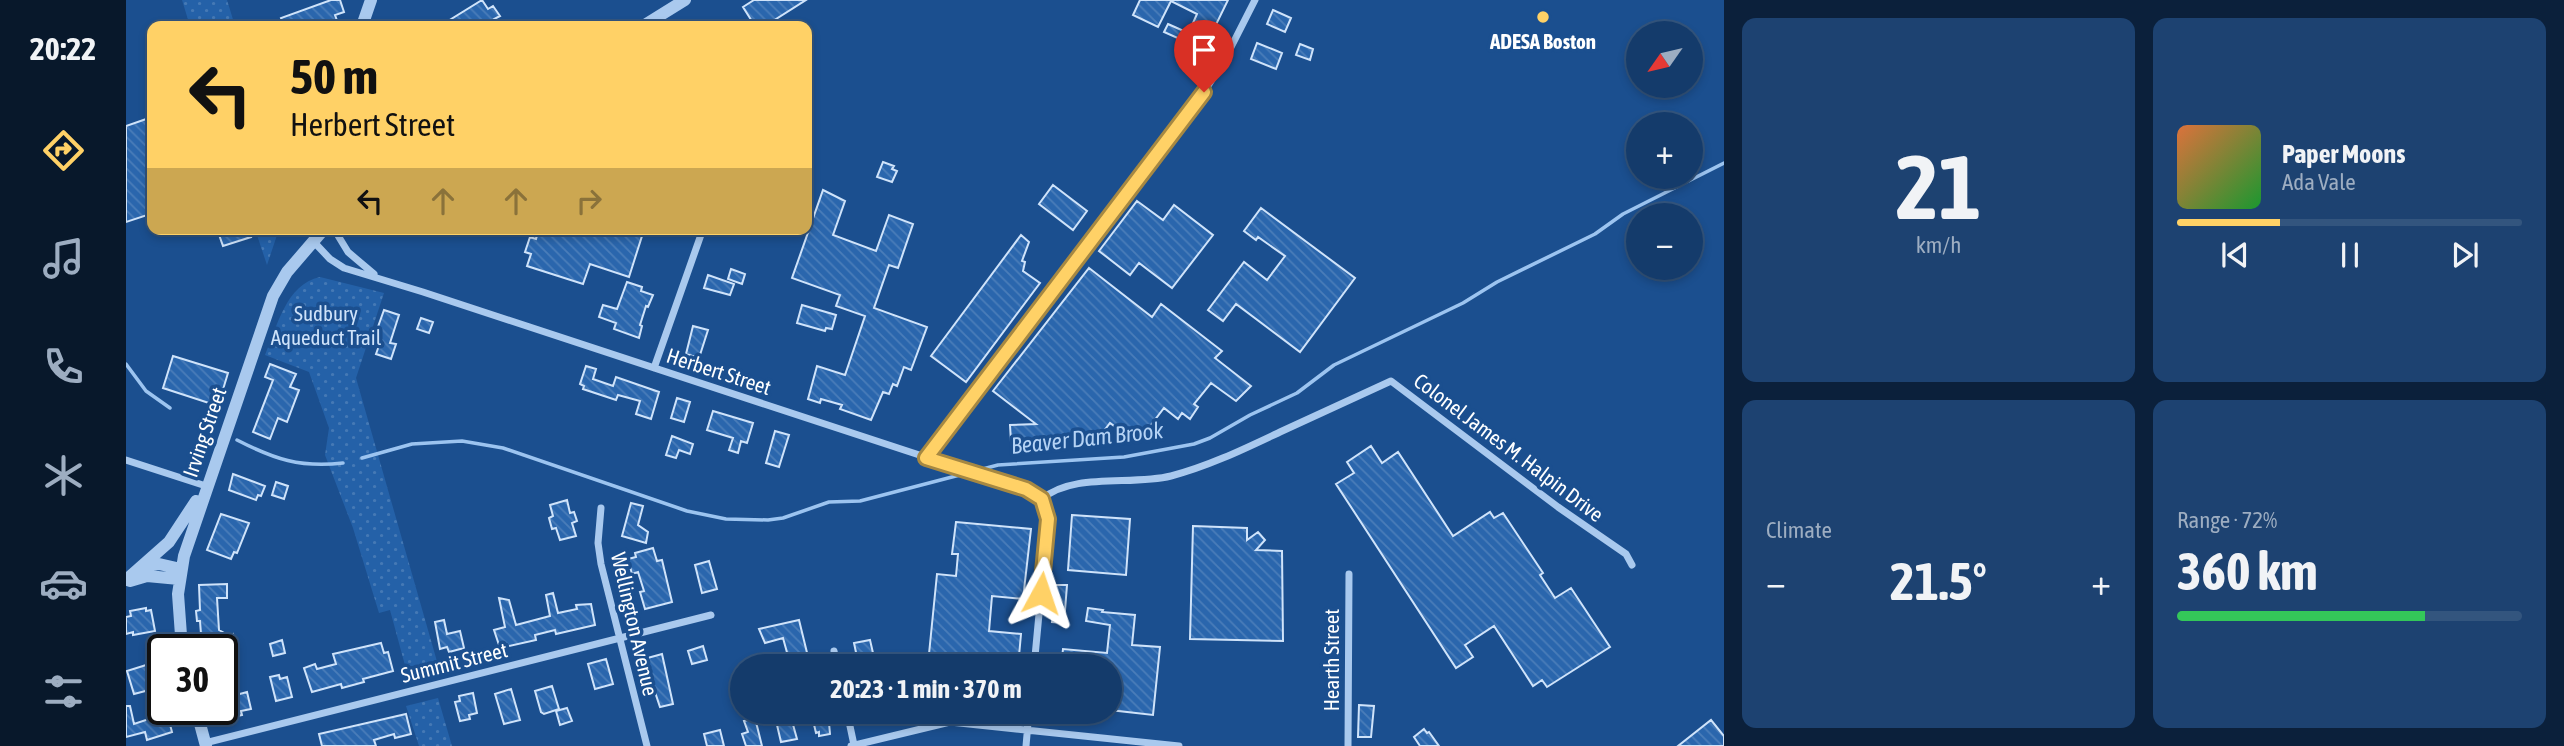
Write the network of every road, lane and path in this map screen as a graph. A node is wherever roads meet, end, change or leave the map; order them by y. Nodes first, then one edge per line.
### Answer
1 (371, 0) edge
2 (685, 0) edge
3 (1255, 0) edge
4 (364, 21) edge
5 (651, 21) edge
6 (308, 235) edge
7 (318, 235) edge
8 (338, 235) edge
9 (701, 235) edge
10 (313, 241) junction
11 (384, 279) junction
12 (654, 368) junction
13 (926, 458) junction
14 (126, 460) edge
15 (206, 486) junction
16 (1042, 499) junction
17 (601, 509) dead end
18 (1632, 565) dead end
19 (142, 566) junction
20 (180, 574) junction
21 (1349, 574) dead end
22 (126, 581) edge
23 (711, 615) dead end
24 (181, 634) edge
25 (618, 639) junction
26 (834, 651) dead end
27 (835, 654) edge
28 (1035, 654) edge
29 (849, 724) edge
30 (1028, 724) edge
31 (200, 725) edge
32 (1027, 729) junction
33 (205, 745) edge
34 (647, 746) edge
35 (853, 746) edge
36 (1026, 746) edge
37 (1179, 746) edge
38 (1348, 746) edge

1 - 4 street
2 - 5 street
3 - 13 street
6 - 10 street
7 - 10 street, Irving Street
8 - 11 street, Herbert Street
9 - 12 street
10 - 11 street, Herbert Street
10 - 15 street, Irving Street
11 - 12 street, Herbert Street
12 - 13 street, Herbert Street
13 - 16 street, Herbert Street
14 - 15 street
15 - 19 street
15 - 20 street, Irving Street
16 - 18 street, Colonel James M. Halpin Drive
16 - 28 street
17 - 25 street, Wellington Avenue
19 - 20 street
19 - 22 street
20 - 22 street
20 - 24 street, Irving Street
21 - 38 street, Hearth Street
23 - 25 street, Summit Street
25 - 33 street, Summit Street
25 - 34 street, Wellington Avenue
26 - 27 street
29 - 35 street
30 - 32 street
31 - 33 street
32 - 35 street
32 - 36 street
32 - 37 street

